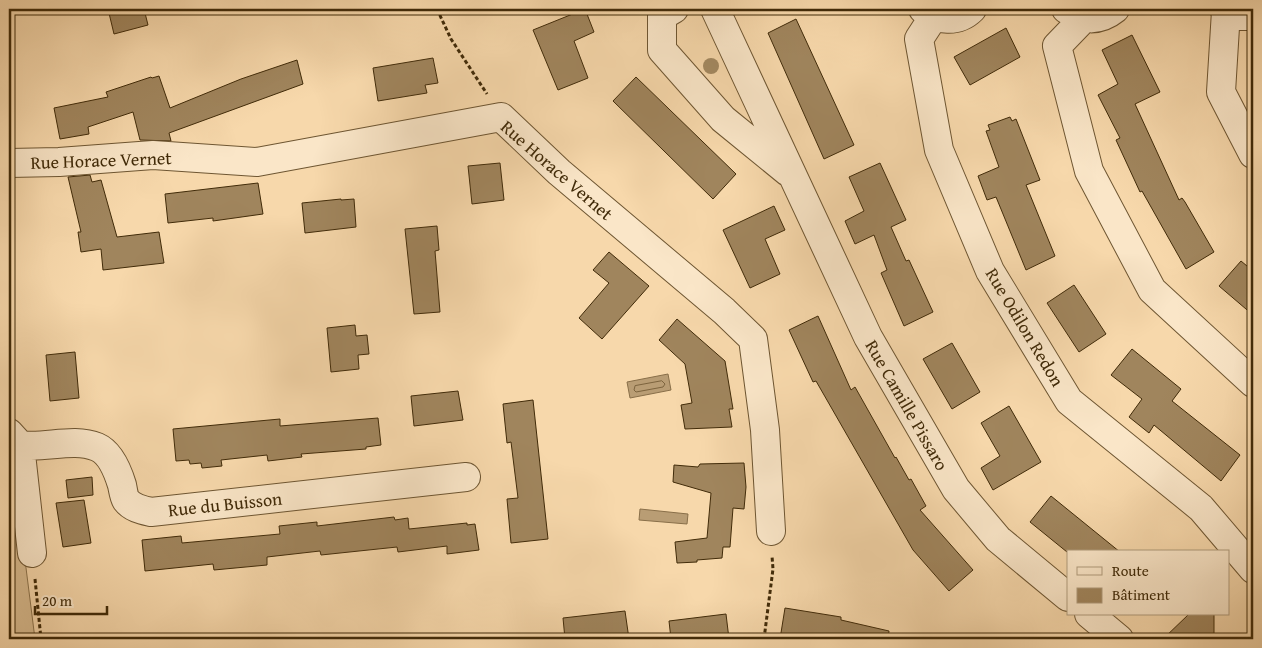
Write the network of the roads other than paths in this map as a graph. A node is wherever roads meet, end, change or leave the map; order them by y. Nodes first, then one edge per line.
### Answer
1 (674, 9) edge
2 (716, 9) edge
3 (972, 9) edge
4 (1115, 9) edge
5 (1225, 10) edge
6 (928, 13) edge
7 (1075, 14) edge
8 (1253, 16) edge
9 (1253, 154) edge
10 (9, 163) edge
11 (795, 178) junction
12 (1253, 383) edge
13 (14, 439) edge
14 (466, 478) dead end
15 (771, 531) road end
16 (32, 553) road end
17 (1253, 569) edge
18 (1067, 596) edge
19 (1091, 616) edge
20 (1119, 639) edge

1 - 11 street, Rue Camille Pissaro
2 - 11 street, Rue Camille Pissaro
3 - 6 street, Rue Odilon Redon
4 - 7 street
5 - 8 street
5 - 9 street
6 - 17 street, Rue Odilon Redon
7 - 12 street
10 - 15 street, Rue Horace Vernet
11 - 18 street, Rue Camille Pissaro
13 - 14 street, Rue du Buisson
13 - 16 street
19 - 20 street

